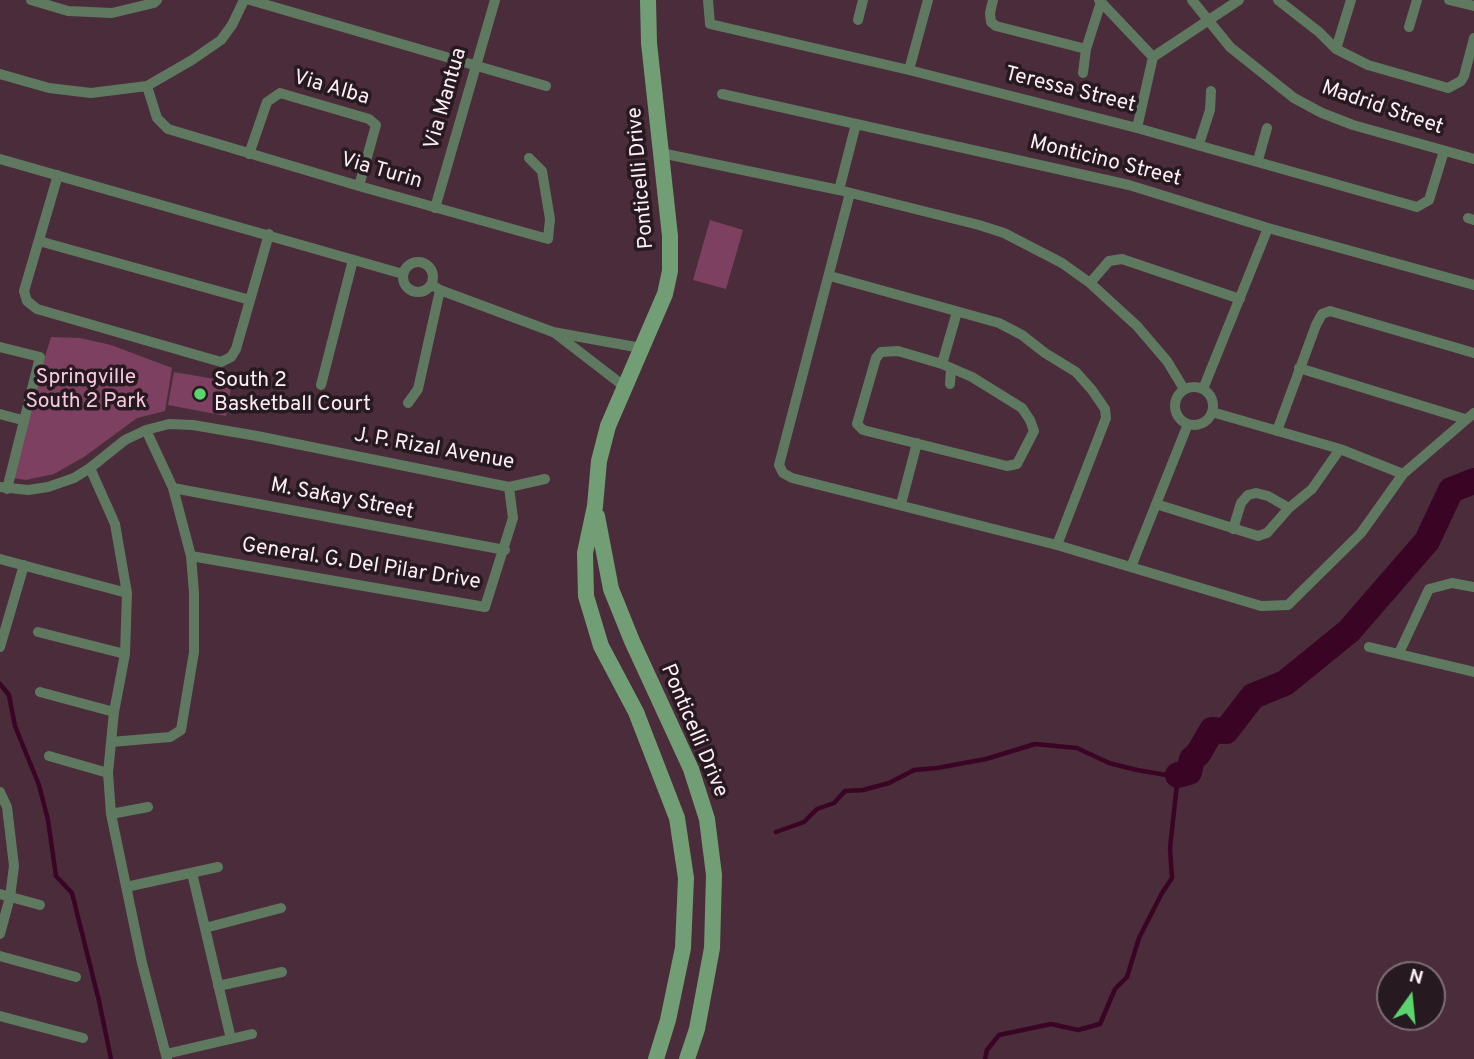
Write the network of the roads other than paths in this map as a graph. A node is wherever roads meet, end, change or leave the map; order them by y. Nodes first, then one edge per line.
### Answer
1 (32, 0) edge
2 (157, 0) edge
3 (247, 0) edge
4 (495, 0) edge
5 (648, 0) edge
6 (708, 0) edge
7 (863, 0) edge
8 (928, 0) edge
9 (993, 0) edge
10 (1192, 0) edge
11 (1239, 0) edge
12 (1351, 0) edge
13 (1417, 0) edge
14 (1449, 0) edge
15 (1100, 1) edge
16 (1283, 2) edge
17 (1474, 6) edge
18 (858, 20) dead end
19 (1208, 22) junction
20 (1409, 27) dead end
21 (1474, 38) edge
22 (1086, 49) junction
23 (1336, 49) junction
24 (1153, 57) junction
25 (476, 67) junction
26 (909, 71) junction
27 (1083, 73) dead end
28 (0, 74) edge
29 (147, 86) junction
30 (546, 86) dead end
31 (1211, 91) dead end
32 (722, 94) dead end
33 (856, 124) junction
34 (1137, 128) junction
35 (1267, 128) dead end
36 (1199, 145) junction
37 (1444, 151) junction
38 (661, 153) junction
39 (249, 154) junction
40 (529, 158) dead end
41 (0, 159) edge
42 (1474, 159) edge
43 (1258, 160) junction
44 (58, 175) junction
45 (359, 186) junction
46 (844, 192) junction
47 (435, 208) junction
48 (1268, 228) junction
49 (269, 234) junction
50 (39, 241) junction
51 (353, 260) junction
52 (403, 274) junction
53 (830, 276) junction
54 (1090, 283) junction
55 (1474, 285) edge
56 (436, 288) junction
57 (1240, 299) junction
58 (250, 300) junction
59 (957, 312) junction
60 (553, 332) junction
61 (0, 347) edge
62 (641, 348) junction
63 (1474, 353) edge
64 (947, 366) junction
65 (1299, 368) junction
66 (950, 384) dead end
67 (321, 385) dead end
68 (625, 387) junction
69 (1203, 388) junction
70 (1184, 389) junction
71 (408, 403) dead end
72 (1212, 412) junction
73 (0, 414) edge
74 (1469, 416) edge
75 (22, 420) junction
76 (1188, 424) junction
77 (146, 430) junction
78 (1278, 430) junction
79 (917, 443) junction
80 (1340, 449) junction
81 (90, 468) junction
82 (1403, 474) junction
83 (545, 479) dead end
84 (509, 487) junction
85 (3, 488) edge
86 (173, 488) junction
87 (901, 504) junction
88 (1156, 504) junction
89 (595, 506) junction
90 (1289, 508) junction
91 (1233, 529) junction
92 (1056, 545) junction
93 (505, 550) junction
94 (191, 556) junction
95 (0, 559) edge
96 (24, 565) junction
97 (1131, 567) junction
98 (1474, 587) edge
99 (127, 593) junction
100 (38, 632) dead end
101 (0, 647) edge
102 (1369, 647) dead end
103 (1399, 653) junction
104 (125, 654) junction
105 (1474, 672) edge
106 (40, 692) dead end
107 (114, 712) junction
108 (111, 742) junction
109 (49, 756) dead end
110 (108, 773) junction
111 (0, 792) edge
112 (148, 807) dead end
113 (703, 807) junction
114 (111, 814) junction
115 (677, 818) junction
116 (0, 831) edge
117 (12, 834) junction
118 (218, 867) dead end
119 (191, 873) junction
120 (126, 887) junction
121 (5, 895) edge
122 (40, 905) dead end
123 (281, 908) dead end
124 (205, 928) junction
125 (0, 934) edge
126 (0, 956) edge
127 (282, 972) dead end
128 (76, 976) dead end
129 (218, 986) junction
130 (0, 1016) edge
131 (252, 1034) dead end
132 (83, 1038) dead end
133 (231, 1039) junction
134 (167, 1056) edge
135 (656, 1059) edge
136 (687, 1059) edge

1 - 2 street
3 - 25 street
3 - 29 street
4 - 25 street, Via Mantua
5 - 38 street, Ponticelli Drive
6 - 26 street, Teressa Street
7 - 18 street
8 - 26 street
9 - 22 street
10 - 19 street, Madrid Street
11 - 19 street
12 - 23 street
13 - 20 street
14 - 17 street
15 - 22 street
15 - 24 street
16 - 23 street
19 - 24 street
19 - 37 street, Madrid Street
21 - 23 street
22 - 27 street
24 - 34 street
25 - 30 street
25 - 47 street, Via Mantua
26 - 34 street, Teressa Street
28 - 29 street
29 - 39 street, Via Turin
31 - 36 street
32 - 33 street, Monticino Street
33 - 46 street
33 - 48 street, Monticino Street
34 - 36 street, Teressa Street
35 - 43 street
36 - 43 street, Teressa Street
37 - 42 street, Madrid Street
37 - 43 street, Teressa Street
38 - 46 street
38 - 62 street, Ponticelli Drive
39 - 45 street, Via Turin
39 - 45 street, Via Alba
40 - 47 street, Via Turin
41 - 44 street
44 - 49 street
44 - 50 street
45 - 47 street, Via Turin
46 - 53 street
46 - 54 street
48 - 55 street, Monticino Street
48 - 57 street
49 - 51 street
49 - 58 street
50 - 58 street
50 - 58 street
51 - 52 street
51 - 67 street
52 - 56 street
52 - 56 street
53 - 59 street
53 - 87 street
54 - 57 street
54 - 70 street
56 - 60 street
56 - 71 street
57 - 69 street
59 - 64 street
59 - 92 street
60 - 62 street
60 - 68 street
61 - 75 street
62 - 68 street, Ponticelli Drive
63 - 65 street
64 - 66 street
64 - 79 street
64 - 79 street
65 - 74 street
65 - 78 street
68 - 89 street, Ponticelli Drive
69 - 70 street
69 - 72 street
70 - 76 street
72 - 76 street
72 - 78 street
73 - 75 street
74 - 82 street
75 - 85 street
76 - 88 street
77 - 81 street, J. P. Rizal Avenue
77 - 84 street, J. P. Rizal Avenue
77 - 86 street
78 - 80 street
79 - 87 street
80 - 82 street
80 - 90 street
81 - 85 street, J. P. Rizal Avenue
81 - 99 street
82 - 97 street
83 - 84 street, J. P. Rizal Avenue
84 - 93 street, General. G. Del Pilar Drive
86 - 93 street, M. Sakay Street
86 - 94 street
87 - 92 street
88 - 91 street
88 - 97 street
89 - 113 street, Ponticelli Drive
89 - 115 street, Ponticelli Drive
90 - 91 street
90 - 91 street
92 - 97 street
93 - 94 street, General. G. Del Pilar Drive
94 - 108 street
95 - 96 street
96 - 99 street
96 - 101 street
98 - 103 street
99 - 104 street
100 - 104 street
102 - 103 street
103 - 105 street
104 - 107 street
106 - 107 street
107 - 108 street
108 - 110 street
109 - 110 street
110 - 114 street
111 - 117 street
112 - 114 street
113 - 115 street
113 - 136 street, Ponticelli Drive
114 - 120 street
115 - 135 street, Ponticelli Drive
116 - 117 street
117 - 121 street
118 - 119 street
119 - 120 street
119 - 124 street
120 - 134 street
121 - 122 street
121 - 125 street
123 - 124 street
124 - 129 street
126 - 128 street
127 - 129 street
129 - 133 street
130 - 132 street
131 - 133 street
133 - 134 street

